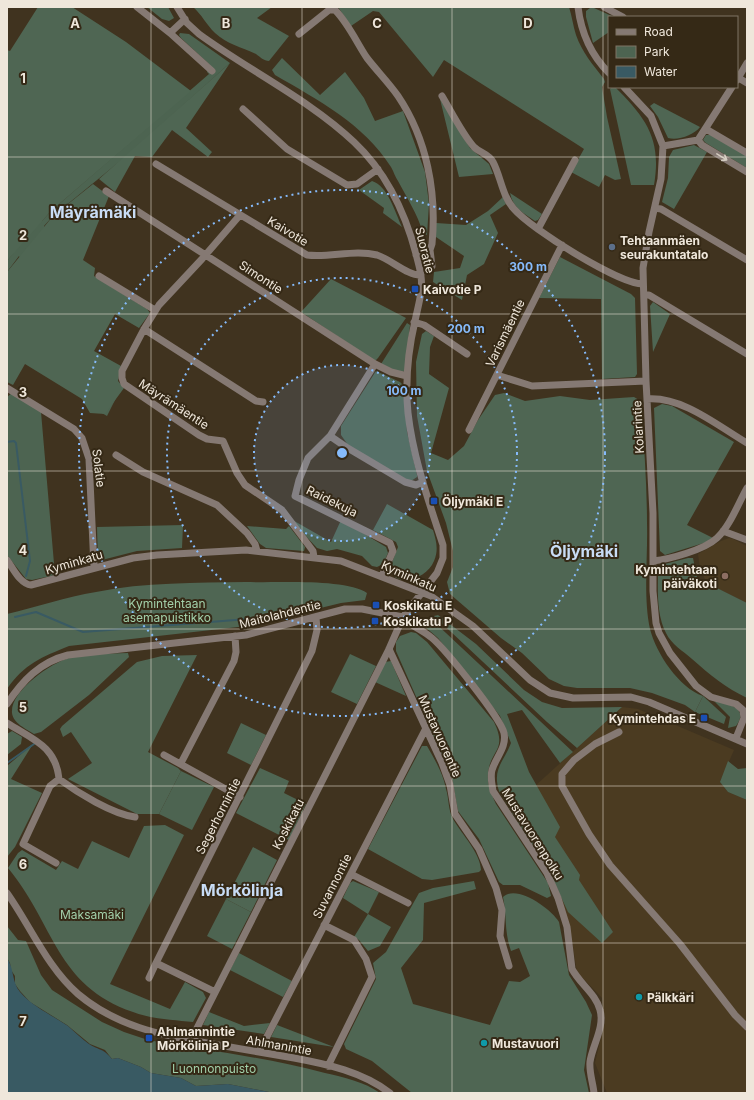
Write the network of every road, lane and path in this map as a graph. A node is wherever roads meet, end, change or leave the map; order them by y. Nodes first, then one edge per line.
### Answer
1 (137, 7) edge
2 (177, 7) edge
3 (578, 7) edge
4 (604, 7) edge
5 (621, 16) edge
6 (185, 19) junction
7 (170, 33) junction
8 (298, 34) dead end
9 (747, 63) edge
10 (212, 71) dead end
11 (608, 72) edge
12 (738, 76) edge
13 (738, 78) edge
14 (747, 83) edge
15 (625, 88) edge
16 (731, 88) edge
17 (442, 96) dead end
18 (244, 109) dead end
19 (706, 129) junction
20 (698, 140) junction
21 (663, 146) junction
22 (747, 153) edge
23 (575, 160) dead end
24 (156, 164) dead end
25 (378, 169) junction
26 (747, 172) edge
27 (106, 191) dead end
28 (655, 208) junction
29 (240, 215) junction
30 (538, 229) junction
31 (562, 245) junction
32 (430, 250) junction
33 (206, 254) junction
34 (416, 255) junction
35 (747, 260) edge
36 (432, 266) dead end
37 (421, 275) junction
38 (99, 276) dead end
39 (644, 284) junction
40 (644, 295) junction
41 (155, 310) junction
42 (414, 322) junction
43 (144, 329) junction
44 (467, 354) dead end
45 (747, 354) edge
46 (375, 364) junction
47 (497, 375) junction
48 (407, 376) junction
49 (646, 381) junction
50 (7, 388) edge
51 (647, 399) junction
52 (263, 402) dead end
53 (469, 430) dead end
54 (330, 436) junction
55 (747, 443) edge
56 (116, 455) dead end
57 (423, 482) junction
58 (747, 488) edge
59 (723, 531) junction
60 (747, 540) edge
61 (256, 551) junction
62 (314, 556) junction
63 (7, 560) edge
64 (653, 561) junction
65 (94, 567) junction
66 (382, 576) junction
67 (423, 593) junction
68 (316, 617) junction
69 (402, 617) junction
70 (235, 636) junction
71 (389, 649) junction
72 (7, 704) edge
73 (7, 723) edge
74 (425, 730) junction
75 (619, 732) dead end
76 (736, 738) junction
77 (747, 744) edge
78 (164, 755) dead end
79 (181, 763) junction
80 (59, 779) junction
81 (240, 797) junction
82 (135, 817) dead end
83 (56, 863) dead end
84 (351, 874) junction
85 (7, 893) edge
86 (408, 903) dead end
87 (324, 925) junction
88 (156, 963) junction
89 (509, 966) dead end
90 (149, 978) dead end
91 (215, 992) junction
92 (747, 1027) edge
93 (191, 1040) junction
94 (259, 1052) junction
95 (328, 1066) junction
96 (390, 1093) edge
97 (594, 1093) edge

1 - 7 street
2 - 6 street, Suoratie
3 - 11 street
4 - 5 street
6 - 7 street
6 - 25 street, Suoratie
7 - 10 street
8 - 32 street
9 - 12 street
13 - 14 street
15 - 21 street, Kolarintie
16 - 19 street
17 - 30 street
18 - 25 street
19 - 20 street
19 - 22 street
20 - 21 street
20 -> 26 street
21 - 28 street, Kolarintie
23 - 30 street
24 - 29 street, Kaivotie
25 - 34 street, Suoratie
27 - 33 street, Simontie
28 - 35 street
28 - 39 street, Kolarintie
29 - 33 street, Mäyrämäentie
29 - 37 street, Kaivotie
30 - 31 street
31 - 39 street
31 - 47 street, Varismäentie
32 - 34 street
32 - 36 street
33 - 41 street, Mäyrämäentie
33 - 46 street, Simontie
34 - 37 street, Suoratie
37 - 42 street, Suoratie
38 - 41 street
39 - 40 street, Kolarintie
40 - 45 street
40 - 49 street, Kolarintie
41 - 43 street, Mäyrämäentie
42 - 44 street
42 - 48 street, Suoratie
43 - 52 street
43 - 62 street, Mäyrämäentie
46 - 48 street, Simontie
46 - 54 street
47 - 49 street
47 - 53 street, Varismäentie
48 - 57 street, Suoratie
49 - 51 street, Kolarintie
50 - 65 street, Solatie
51 - 55 street
51 - 64 street, Kolarintie
54 - 57 street
54 - 66 street, Raidekuja
56 - 61 street
57 - 67 street, Suoratie
58 - 59 street
59 - 60 street
59 - 64 street
61 - 62 street, Kyminkatu
61 - 65 street, Kyminkatu
62 - 66 street, Kyminkatu
63 - 65 street, Kyminkatu
64 - 76 street, Kolarintie
66 - 67 street, Kyminkatu
67 - 69 street
67 - 76 street, Kyminkatu
68 - 69 street, Maitolahdentie
68 - 70 street, Maitolahdentie
68 - 81 street, Segerhornintie
69 - 71 street, Koskikatu
69 - 97 street, Mustavuorenpolku
70 - 72 street, Maitolahdentie
70 - 79 street
71 - 74 street, Mustavuorentie
71 - 91 street, Koskikatu
73 - 80 street
74 - 84 street, Suvannontie
74 - 89 street, Mustavuorentie
75 - 92 street
76 - 77 street, Kyminkatu
78 - 79 street
79 - 81 street
80 - 82 street
80 - 83 street
81 - 88 street, Segerhornintie
84 - 86 street
84 - 87 street, Suvannontie
85 - 93 street, Ahlmanintie
87 - 94 street, Suvannontie
87 - 95 street
88 - 90 street, Segerhornintie
88 - 91 street
91 - 93 street, Koskikatu
93 - 94 street, Ahlmanintie
94 - 95 street, Ahlmanintie
95 - 96 street, Ahlmanintie

